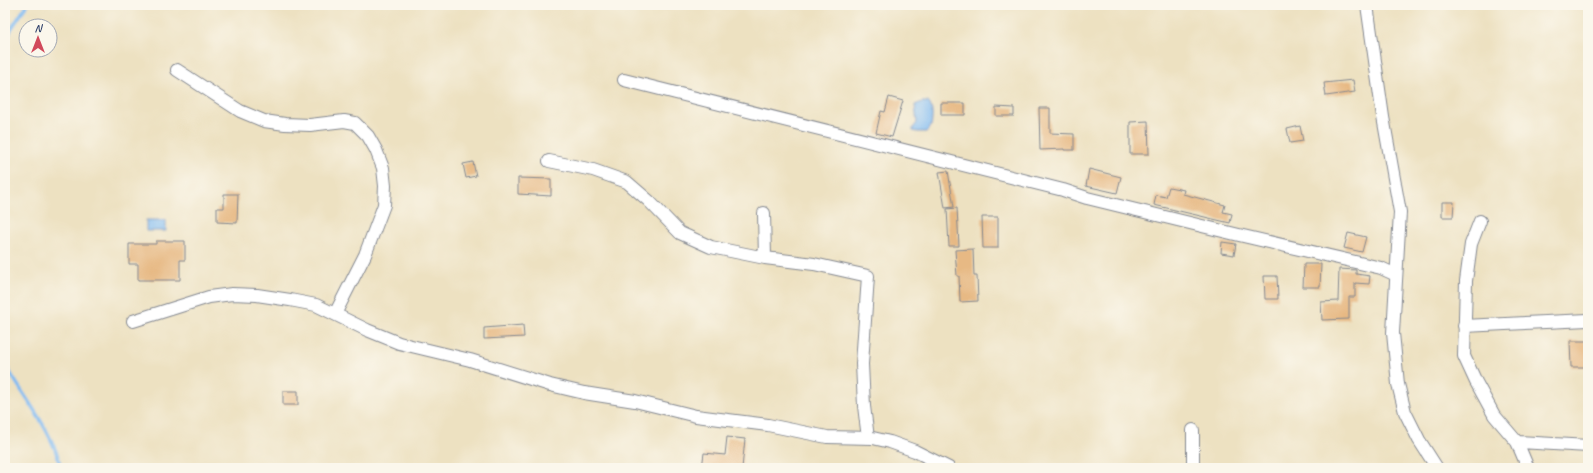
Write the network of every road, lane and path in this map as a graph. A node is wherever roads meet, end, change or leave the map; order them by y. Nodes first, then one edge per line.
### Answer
1 (1367, 5) edge
2 (177, 70) dead end
3 (624, 80) dead end
4 (549, 161) dead end
5 (764, 213) dead end
6 (1480, 221) dead end
7 (765, 258) junction
8 (1396, 275) junction
9 (335, 314) junction
10 (1588, 320) edge
11 (133, 321) dead end
12 (1464, 326) junction
13 (1193, 430) dead end
14 (868, 438) junction
15 (1517, 442) junction
16 (1588, 446) edge
17 (949, 468) edge
18 (1193, 468) edge
19 (1436, 468) edge
20 (1528, 468) edge

1 - 8 street
2 - 9 street
3 - 8 street
4 - 7 street
5 - 7 street
6 - 12 street
7 - 14 street
8 - 19 street
9 - 11 street
9 - 14 street
10 - 12 street
12 - 15 street
13 - 18 street
14 - 17 street
15 - 16 street
15 - 20 street

